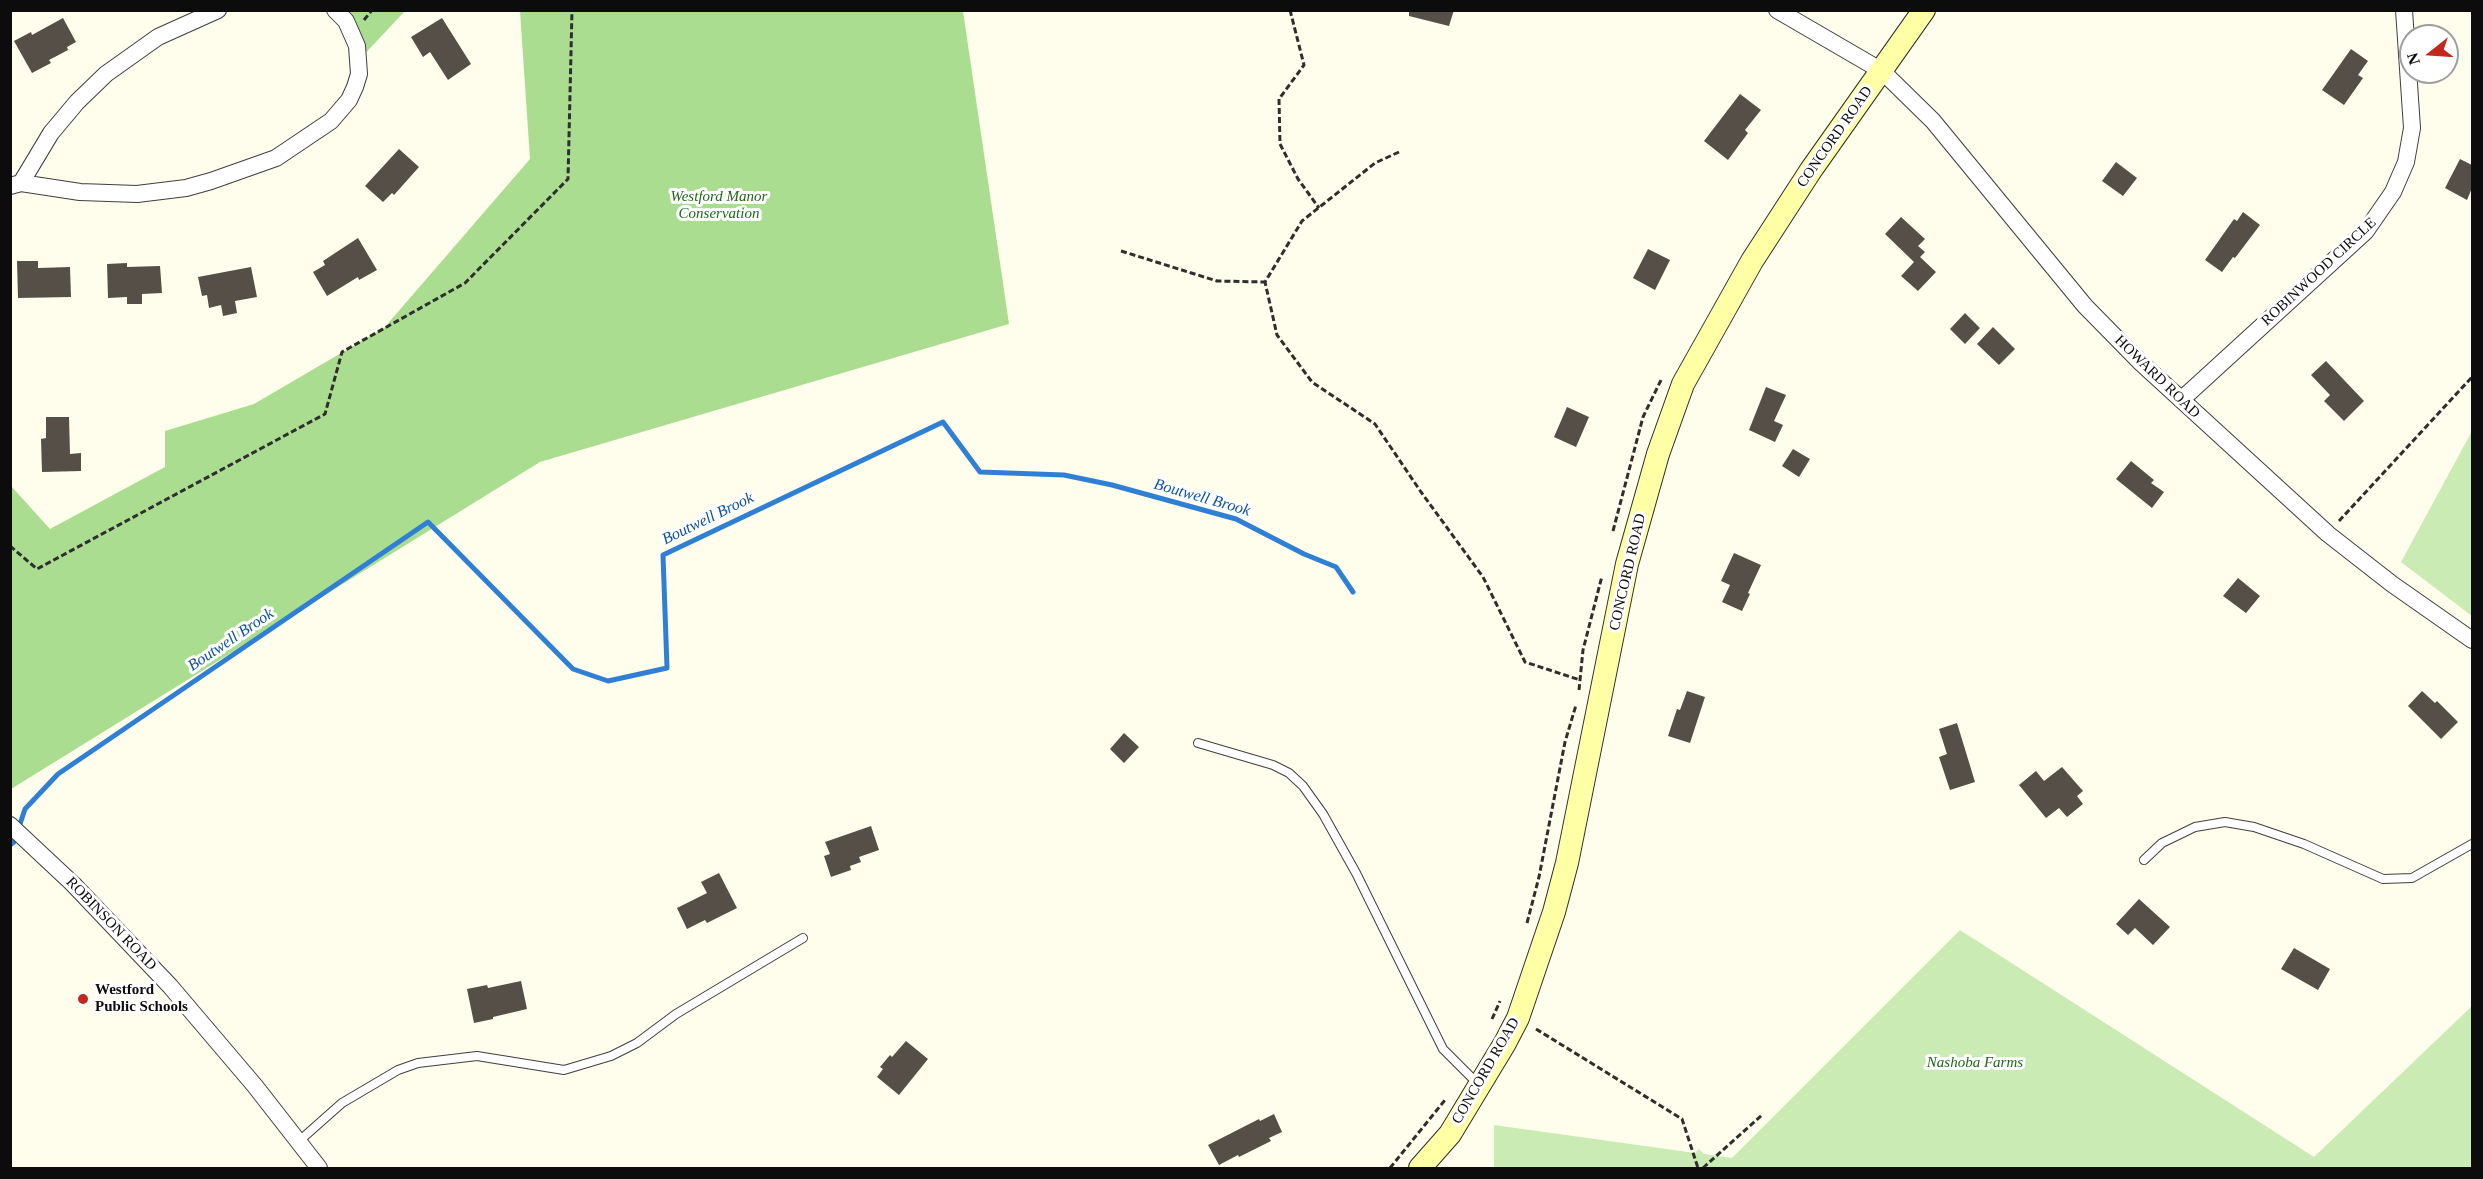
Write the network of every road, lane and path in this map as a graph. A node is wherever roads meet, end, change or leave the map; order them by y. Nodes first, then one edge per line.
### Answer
1 (218, 10) edge
2 (335, 10) edge
3 (572, 10) edge
4 (1290, 10) edge
5 (1777, 10) edge
6 (1924, 10) edge
7 (2404, 10) edge
8 (1882, 71) junction
9 (1399, 152) dead end
10 (16, 184) edge
11 (1319, 208) junction
12 (1121, 251) dead end
13 (1265, 282) junction
14 (1666, 369) dead end
15 (2472, 377) edge
16 (2181, 400) junction
17 (1612, 534) dead end
18 (2328, 534) junction
19 (10, 546) edge
20 (1604, 568) dead end
21 (2472, 640) edge
22 (1580, 680) junction
23 (1198, 743) dead end
24 (10, 825) edge
25 (2472, 844) edge
26 (2144, 860) dead end
27 (1526, 927) dead end
28 (803, 938) dead end
29 (1504, 993) dead end
30 (1518, 1018) junction
31 (1491, 1022) dead end
32 (1472, 1079) junction
33 (1762, 1115) dead end
34 (298, 1142) junction
35 (319, 1168) edge
36 (1390, 1168) edge
37 (1420, 1168) edge
38 (1700, 1168) edge

1 - 10 street
2 - 10 street
3 - 19 path
4 - 11 path
5 - 8 street, HOWARD ROAD
6 - 8 main road, CONCORD ROAD
7 - 16 street, ROBINWOOD CIRCLE
8 - 16 street, HOWARD ROAD
8 - 30 main road, CONCORD ROAD
9 - 11 path
11 - 13 path
12 - 13 path
13 - 22 path
14 - 17 path
15 - 18 path
16 - 18 street, HOWARD ROAD
18 - 21 street, HOWARD ROAD
20 - 22 path
22 - 27 path
23 - 32 lane
24 - 34 street, ROBINSON ROAD
25 - 26 lane
28 - 34 lane
29 - 31 path
30 - 32 main road, CONCORD ROAD
30 - 38 path
32 - 36 path
32 - 37 main road, CONCORD ROAD
33 - 38 path
34 - 35 street, ROBINSON ROAD

